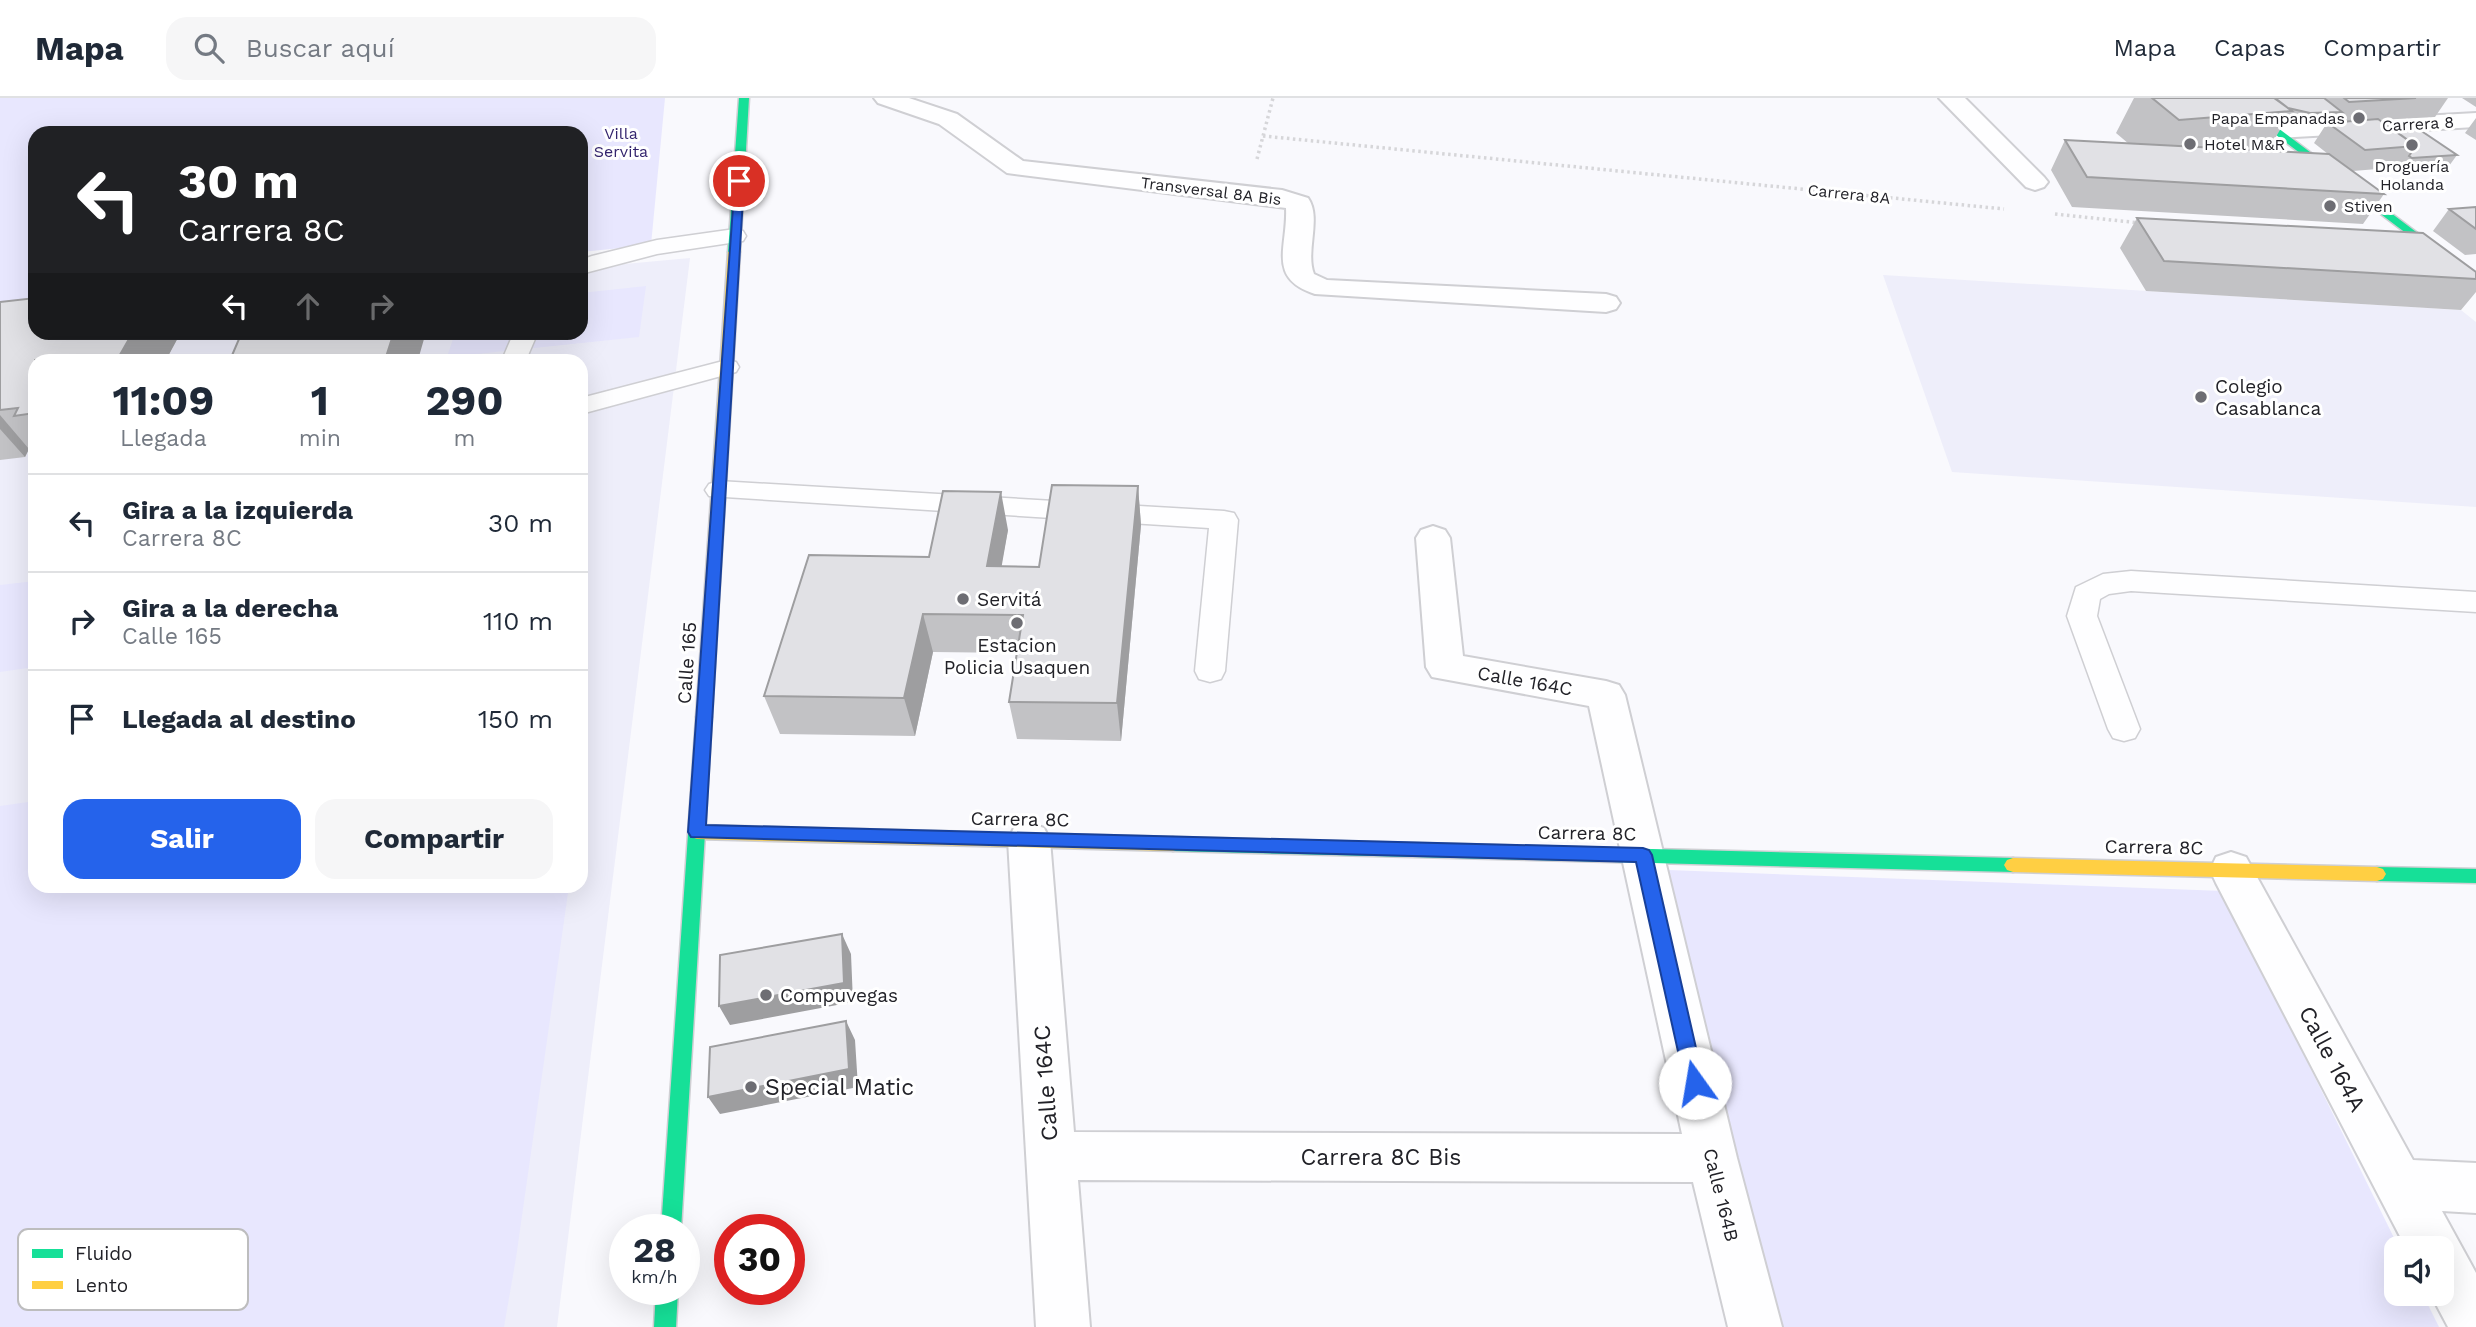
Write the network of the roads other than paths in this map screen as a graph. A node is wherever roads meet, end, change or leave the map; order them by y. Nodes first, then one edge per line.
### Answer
1 (744, 98) edge
2 (886, 98) edge
3 (1951, 98) edge
4 (2232, 98) edge
5 (2476, 120) edge
6 (2276, 131) junction
7 (2035, 182) dead end
8 (735, 236) junction
9 (588, 265) edge
10 (2476, 283) edge
11 (1606, 303) dead end
12 (727, 367) junction
13 (588, 404) edge
14 (719, 490) junction
15 (1433, 538) dead end
16 (2476, 602) edge
17 (1210, 671) dead end
18 (1606, 695) joint
19 (2124, 729) dead end
20 (697, 832) junction
21 (1030, 840) junction
22 (1643, 855) junction
23 (2231, 870) junction
24 (2476, 876) edge
25 (1051, 1156) junction
26 (1712, 1158) junction
27 (2400, 1184) junction
28 (2476, 1188) edge
29 (672, 1214) edge
30 (2428, 1236) edge
31 (2454, 1285) edge
32 (666, 1305) edge
33 (2476, 1325) edge
34 (665, 1327) edge
35 (1063, 1327) edge
36 (1755, 1327) edge

1 - 8 street, Calle 165
2 - 11 street, Transversal 8A Bis
3 - 7 street
4 - 6 street
5 - 6 street, Carrera 8
6 - 10 street
8 - 9 lane
8 - 12 street, Calle 165
12 - 13 lane
12 - 14 street, Calle 165
14 - 17 lane
14 - 20 street, Calle 165
15 - 18 street, Calle 164C
16 - 19 lane
18 - 22 street, Calle 164B
20 - 21 street, Carrera 8C
20 - 29 street, Calle 165
21 - 22 street, Carrera 8C
21 - 25 street, Calle 164C
22 - 23 street, Carrera 8C
22 - 26 street, Calle 164B
23 - 24 street, Carrera 8C
23 - 27 street, Calle 164A
25 - 26 street, Carrera 8C Bis
25 - 35 street, Calle 164C
26 - 36 street, Calle 164B
27 - 28 street
27 - 30 street, Calle 164A
31 - 33 street
32 - 34 street

